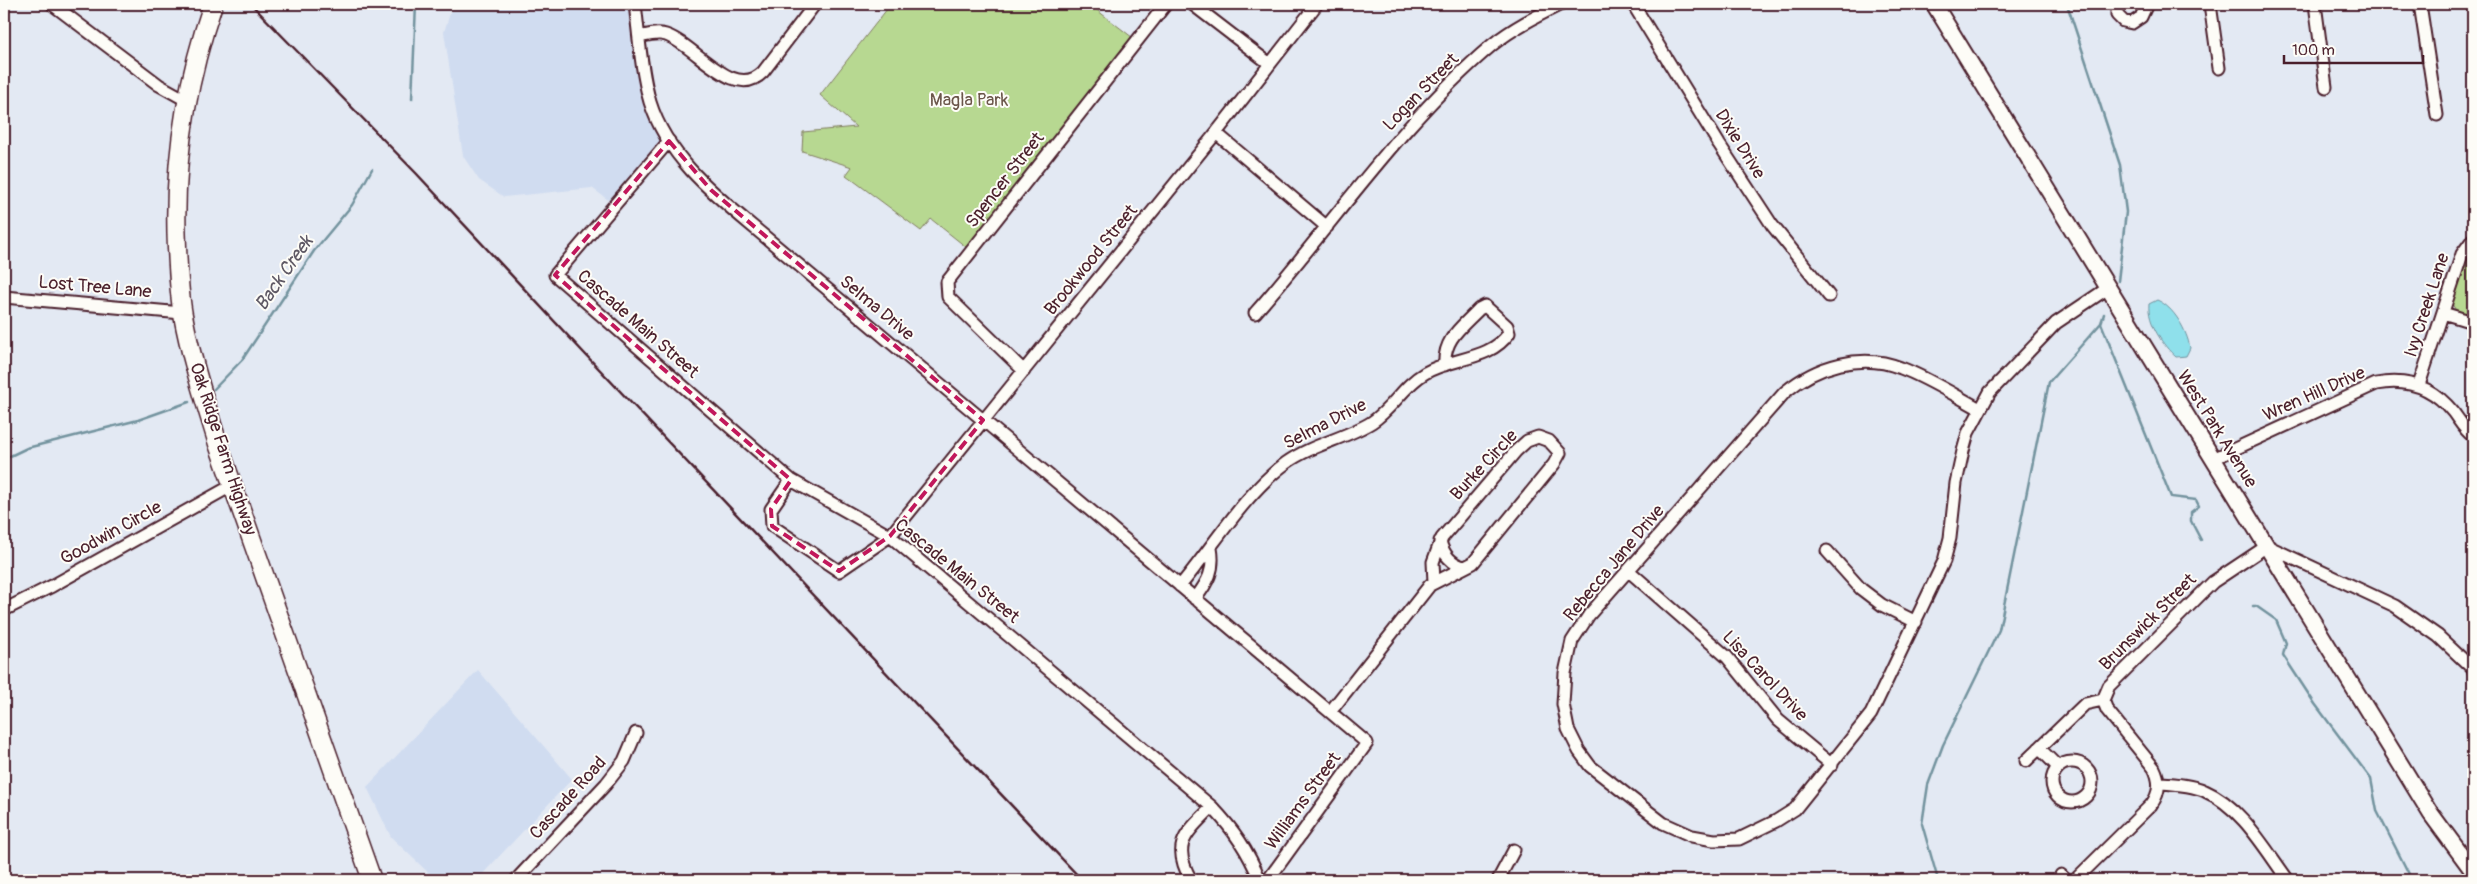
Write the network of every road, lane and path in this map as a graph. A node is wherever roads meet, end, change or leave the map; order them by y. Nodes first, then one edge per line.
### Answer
1 (52, 4) edge
2 (213, 4) edge
3 (635, 4) edge
4 (816, 4) edge
5 (1166, 4) edge
6 (1192, 4) edge
7 (1317, 4) edge
8 (1560, 4) edge
9 (1633, 4) edge
10 (1934, 4) edge
11 (2117, 4) edge
12 (2147, 4) edge
13 (2210, 4) edge
14 (2315, 4) edge
15 (2420, 4) edge
16 (639, 37) junction
17 (1270, 64) junction
18 (2219, 68) dead end
19 (2326, 87) dead end
20 (186, 100) junction
21 (2437, 115) dead end
22 (1216, 134) junction
23 (669, 141) junction
24 (1326, 227) junction
25 (2473, 239) edge
26 (2108, 288) junction
27 (1829, 296) dead end
28 (4, 297) edge
29 (182, 313) junction
30 (1255, 313) dead end
31 (2443, 313) junction
32 (2473, 319) edge
33 (1445, 365) junction
34 (1024, 371) junction
35 (2418, 385) junction
36 (1980, 408) junction
37 (983, 420) junction
38 (2473, 436) edge
39 (2213, 459) junction
40 (791, 480) junction
41 (233, 485) junction
42 (890, 536) junction
43 (1440, 541) junction
44 (2267, 546) junction
45 (1211, 548) junction
46 (1828, 551) dead end
47 (1465, 567) junction
48 (1629, 571) junction
49 (1434, 582) junction
50 (1180, 586) junction
51 (1195, 599) junction
52 (4, 610) edge
53 (1916, 622) junction
54 (2473, 669) edge
55 (2103, 700) junction
56 (1330, 712) junction
57 (636, 733) dead end
58 (1367, 743) joint
59 (2039, 748) junction
60 (2026, 761) dead end
61 (1832, 765) junction
62 (2058, 767) dead end
63 (2159, 783) junction
64 (1212, 807) junction
65 (1514, 850) dead end
66 (2473, 871) edge
67 (372, 880) edge
68 (516, 880) edge
69 (1191, 880) edge
70 (1260, 880) edge
71 (1268, 880) edge
72 (1498, 880) edge
73 (2076, 880) edge
74 (2288, 880) edge

1 - 20 street
2 - 20 main road, Oak Ridge Farm Highway
3 - 16 street, Selma Drive
4 - 16 street
5 - 34 street, Spencer Street
6 - 17 street
7 - 17 street, Brookwood Street
8 - 24 street, Logan Street
9 - 27 street, Dixie Drive
10 - 26 main road, West Park Avenue
11 - 12 street
13 - 18 street
14 - 19 street
15 - 21 street
16 - 23 street, Selma Drive
17 - 22 street, Brookwood Street
20 - 29 main road, Oak Ridge Farm Highway
22 - 24 street
22 - 34 street, Brookwood Street
23 - 37 street, Selma Drive
23 - 40 street, Cascade Main Street
24 - 30 street, Logan Street
25 - 31 street, Ivy Creek Lane
26 - 36 street, Rebecca Jane Drive
26 - 39 main road, West Park Avenue
28 - 29 street, Lost Tree Lane
29 - 41 main road, Oak Ridge Farm Highway
31 - 32 street
31 - 35 street, Ivy Creek Lane
33 - 33 street, Selma Drive
33 - 45 street, Selma Drive
34 - 37 street, Brookwood Street
35 - 38 street, Wren Hill Drive
35 - 39 street, Wren Hill Drive
36 - 48 street, Rebecca Jane Drive
36 - 53 street, Rebecca Jane Drive
37 - 42 street, Brookwood Street
37 - 50 street, Selma Drive
39 - 44 main road, West Park Avenue
40 - 42 street, Cascade Main Street
40 - 42 street, Brookwood Street
41 - 52 street, Goodwin Circle
41 - 67 main road, Oak Ridge Farm Highway
42 - 64 street, Cascade Main Street
43 - 47 street
43 - 47 street, Burke Circle
43 - 49 street, Burke Circle
44 - 54 street
44 - 55 street, Brunswick Street
44 - 66 main road, West Park Avenue
45 - 50 street, Selma Drive
45 - 51 street
46 - 53 street
47 - 49 street, Burke Circle
48 - 61 street, Lisa Carol Drive
48 - 61 street, Rebecca Jane Drive
49 - 56 street, Burke Circle
50 - 51 street, Selma Drive
51 - 56 street, Selma Drive
53 - 61 street, Rebecca Jane Drive
55 - 59 street
55 - 63 street, Brunswick Street
56 - 58 street, Selma Drive
57 - 68 street, Cascade Road
58 - 71 street, Williams Street
59 - 60 street
59 - 62 street
63 - 73 street
63 - 74 street
64 - 69 street
64 - 70 street, Cascade Main Street
65 - 72 street

